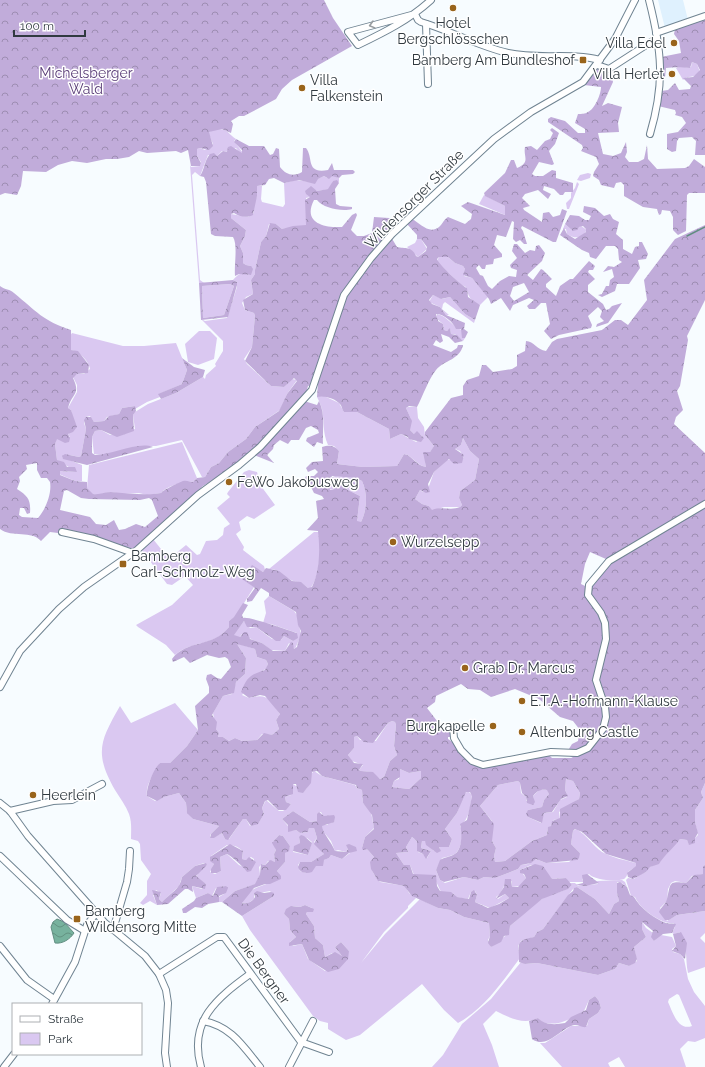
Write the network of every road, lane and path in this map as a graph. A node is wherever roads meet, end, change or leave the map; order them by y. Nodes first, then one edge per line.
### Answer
1 (430, 0) edge
2 (635, 0) edge
3 (649, 0) edge
4 (415, 14) junction
5 (705, 16) edge
6 (426, 24) junction
7 (657, 36) junction
8 (598, 63) junction
9 (428, 84) dead end
10 (650, 134) dead end
11 (705, 504) edge
12 (62, 532) dead end
13 (134, 553) junction
14 (0, 688) edge
15 (453, 726) dead end
16 (102, 784) dead end
17 (0, 803) edge
18 (10, 811) junction
19 (130, 851) dead end
20 (0, 856) edge
21 (96, 913) junction
22 (113, 930) junction
23 (85, 931) junction
24 (0, 946) edge
25 (159, 974) junction
26 (250, 974) junction
27 (53, 1002) edge
28 (203, 1021) junction
29 (314, 1021) dead end
30 (301, 1042) junction
31 (329, 1052) dead end
32 (13, 1055) edge
33 (4, 1067) edge
34 (167, 1067) edge
35 (201, 1067) edge
36 (260, 1067) edge
37 (289, 1067) edge

1 - 4 street
2 - 8 street, Wildensorger Straße
3 - 7 street
4 -> 4 street
4 - 6 street
5 - 7 street
6 - 8 street
6 - 9 street
7 - 8 street
7 - 10 street
8 - 13 street, Wildensorger Straße
11 - 15 street
12 - 13 street
13 - 14 street, Wildensorger Straße
16 - 18 street
17 - 18 street
18 - 21 street
19 - 22 street
20 - 23 street
21 - 22 street
21 - 23 street
22 - 25 street
23 - 27 street
24 - 27 street
25 - 26 street, Die Bergner
25 - 34 street
26 - 28 street
26 - 30 street, Die Bergner
28 - 35 street
28 - 36 street
29 - 30 street
30 - 31 street
30 - 37 street
32 - 33 street

